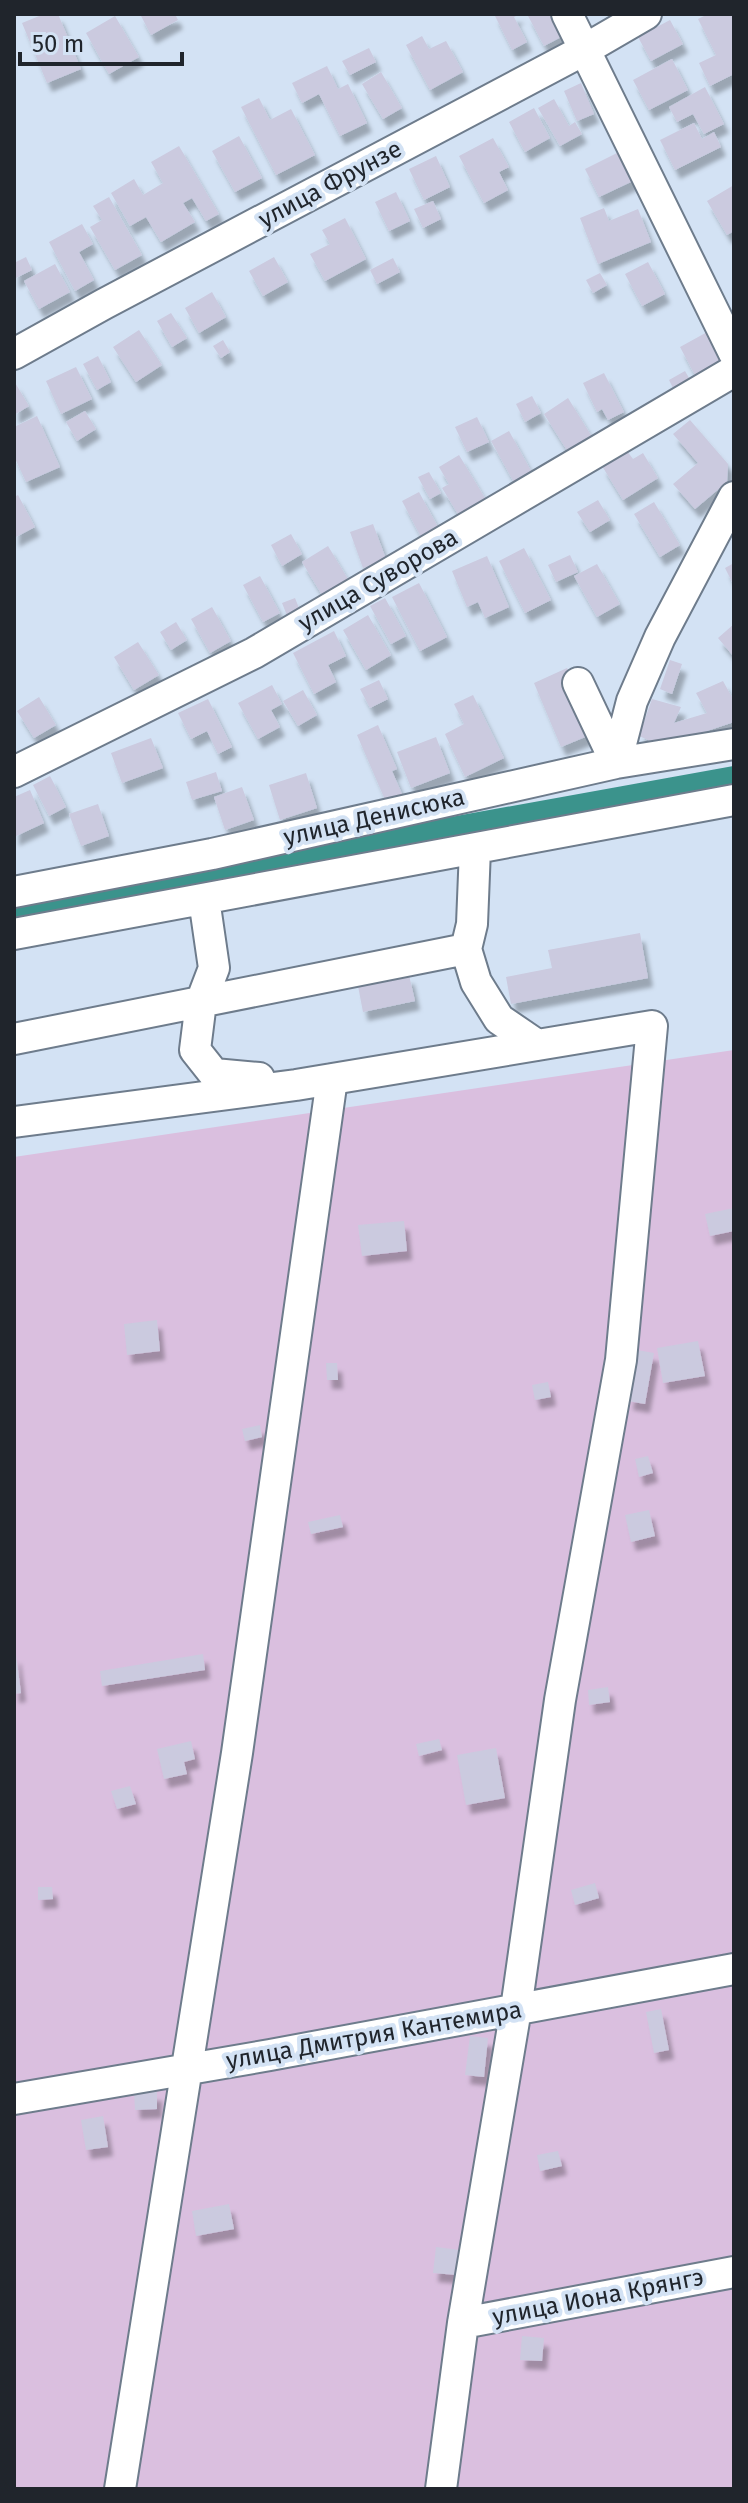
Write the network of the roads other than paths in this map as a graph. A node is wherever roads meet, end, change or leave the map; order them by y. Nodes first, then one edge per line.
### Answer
1 (567, 14) edge
2 (646, 14) edge
3 (584, 50) junction
4 (734, 353) edge
5 (14, 354) edge
6 (734, 371) edge
7 (734, 497) edge
8 (578, 683) dead end
9 (734, 744) edge
10 (616, 763) junction
11 (14, 772) edge
12 (734, 800) edge
13 (475, 849) junction
14 (14, 892) edge
15 (204, 899) junction
16 (14, 934) edge
17 (466, 949) junction
18 (201, 1002) junction
19 (14, 1039) edge
20 (537, 1045) junction
21 (332, 1079) junction
22 (296, 1085) junction
23 (14, 1122) edge
24 (734, 1947) edge
25 (734, 1969) edge
26 (692, 1977) junction
27 (516, 2009) junction
28 (186, 2070) junction
29 (14, 2099) edge
30 (734, 2272) edge
31 (463, 2323) junction
32 (120, 2489) edge
33 (441, 2489) edge

1 - 3 street
2 - 3 street, улица Фрунзе
3 - 4 street
3 - 5 street, улица Фрунзе
6 - 11 street, улица Суворова
7 - 10 street
8 - 10 street
9 - 10 street, улица Денисюка
10 - 14 street, улица Денисюка
12 - 13 street
13 - 15 street
13 - 17 street
15 - 16 street
15 - 18 street
17 - 18 street
17 - 20 street
18 - 19 street
18 - 22 street
20 - 21 street
20 - 27 street
21 - 22 street
21 - 28 street
22 - 23 street
24 - 26 street
25 - 26 street, улица Дмитрия Кантемира
26 - 27 street, улица Дмитрия Кантемира
27 - 28 street, улица Дмитрия Кантемира
27 - 31 street
28 - 29 street, улица Дмитрия Кантемира
28 - 32 street
30 - 31 street, улица Иона Крянгэ
31 - 33 street

